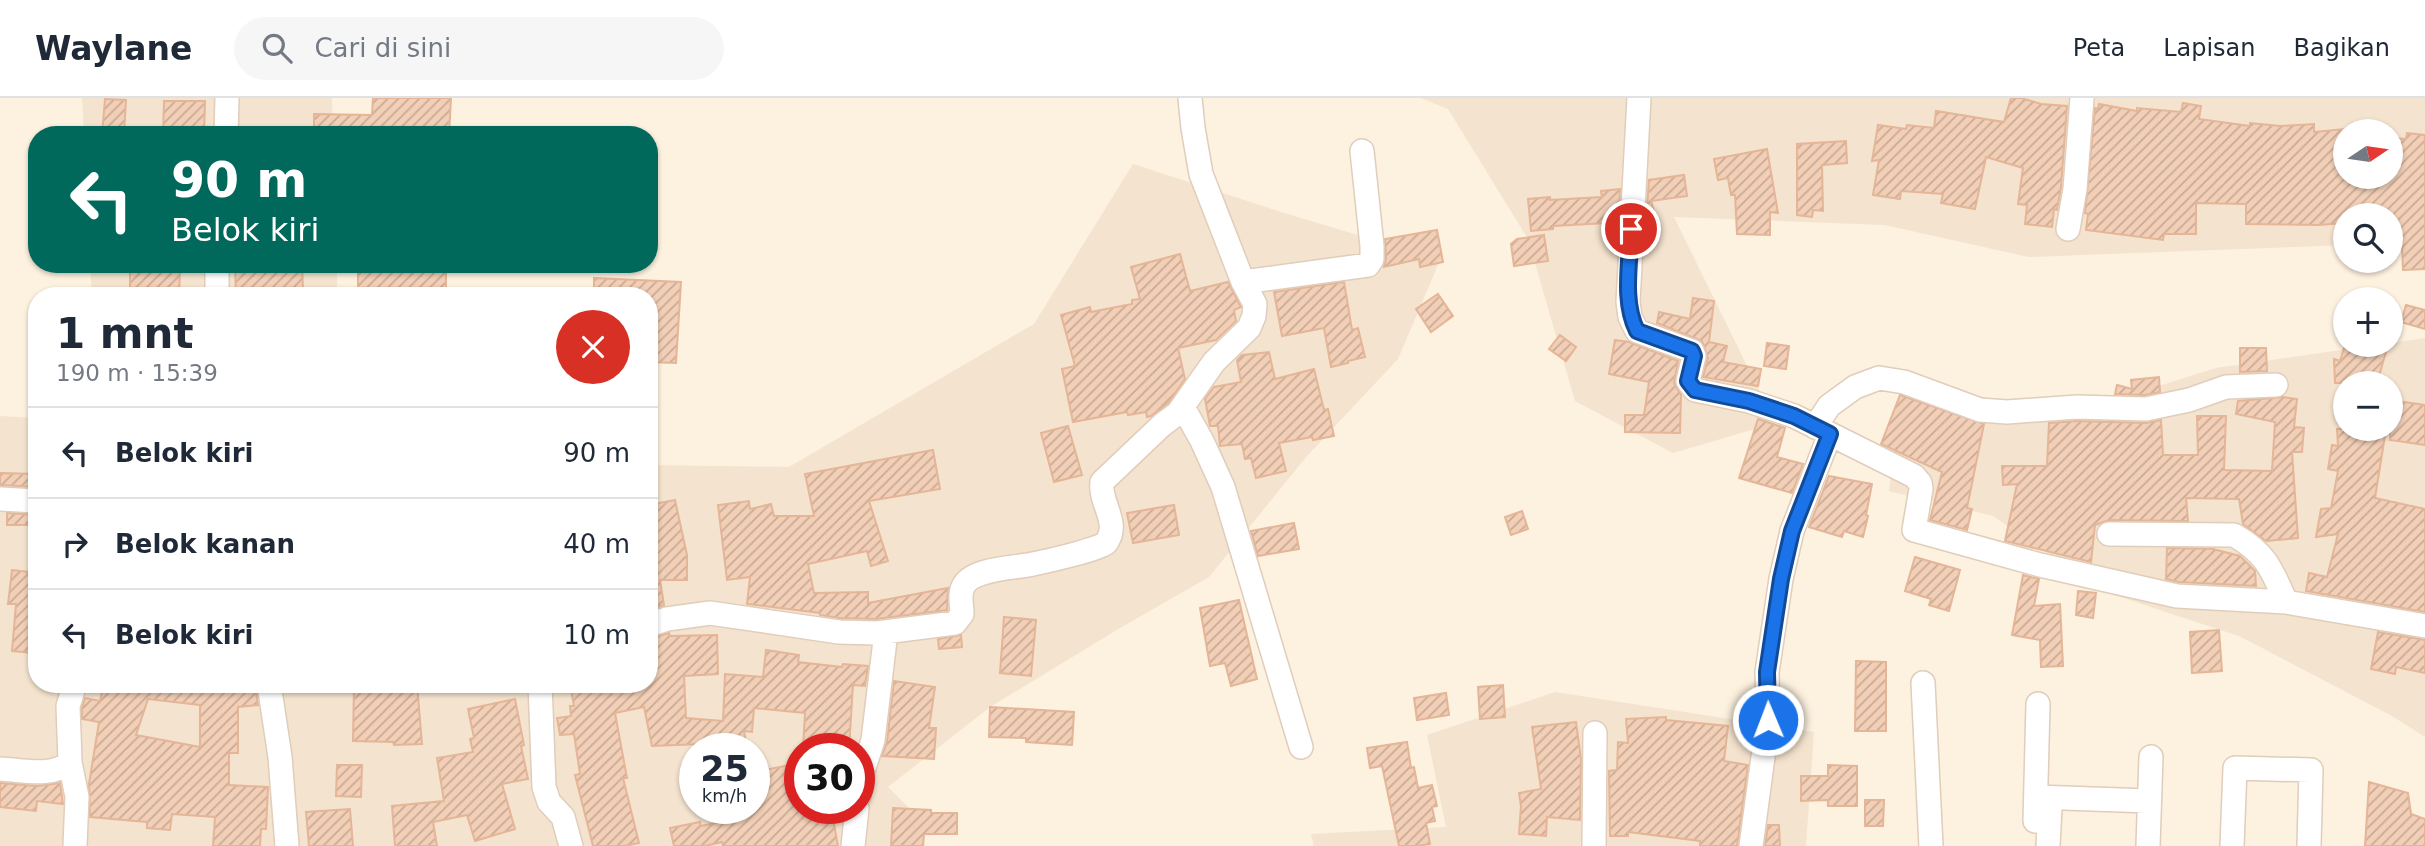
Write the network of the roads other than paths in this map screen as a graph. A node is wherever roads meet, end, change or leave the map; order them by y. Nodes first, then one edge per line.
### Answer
1 (227, 98) edge
2 (1190, 98) edge
3 (1639, 98) edge
4 (2082, 98) edge
5 (226, 126) edge
6 (1362, 151) dead end
7 (2068, 229) dead end
8 (1243, 282) junction
9 (2276, 385) dead end
10 (1183, 407) junction
11 (1822, 430) junction
12 (0, 499) edge
13 (28, 501) edge
14 (2109, 534) dead end
15 (2286, 602) junction
16 (658, 622) edge
17 (2425, 626) edge
18 (886, 632) junction
19 (1923, 683) dead end
20 (72, 693) edge
21 (270, 693) edge
22 (540, 693) edge
23 (2038, 704) dead end
24 (874, 733) edge
25 (1595, 733) dead end
26 (1301, 747) dead end
27 (2151, 757) dead end
28 (70, 762) junction
29 (0, 769) edge
30 (2043, 797) junction
31 (2149, 801) junction
32 (855, 824) edge
33 (75, 846) edge
34 (287, 846) edge
35 (572, 846) edge
36 (853, 846) edge
37 (1594, 846) edge
38 (1751, 846) edge
39 (1931, 846) edge
40 (2048, 846) edge
41 (2148, 846) edge
42 (2232, 846) edge
43 (2309, 846) edge

1 - 5 street
2 - 8 street
3 - 11 street
4 - 7 street
6 - 8 street
8 - 10 street
9 - 11 street
10 - 18 street
10 - 26 street
11 - 15 street
11 - 38 street
12 - 13 street
14 - 15 street
15 - 17 street
16 - 18 street
18 - 24 street
19 - 39 street
20 - 28 street
21 - 34 street
22 - 35 street
23 - 30 street
25 - 37 street
27 - 31 street
28 - 29 street
28 - 33 street
30 - 31 street
30 - 40 street
31 - 41 street
32 - 36 street
42 - 43 street

